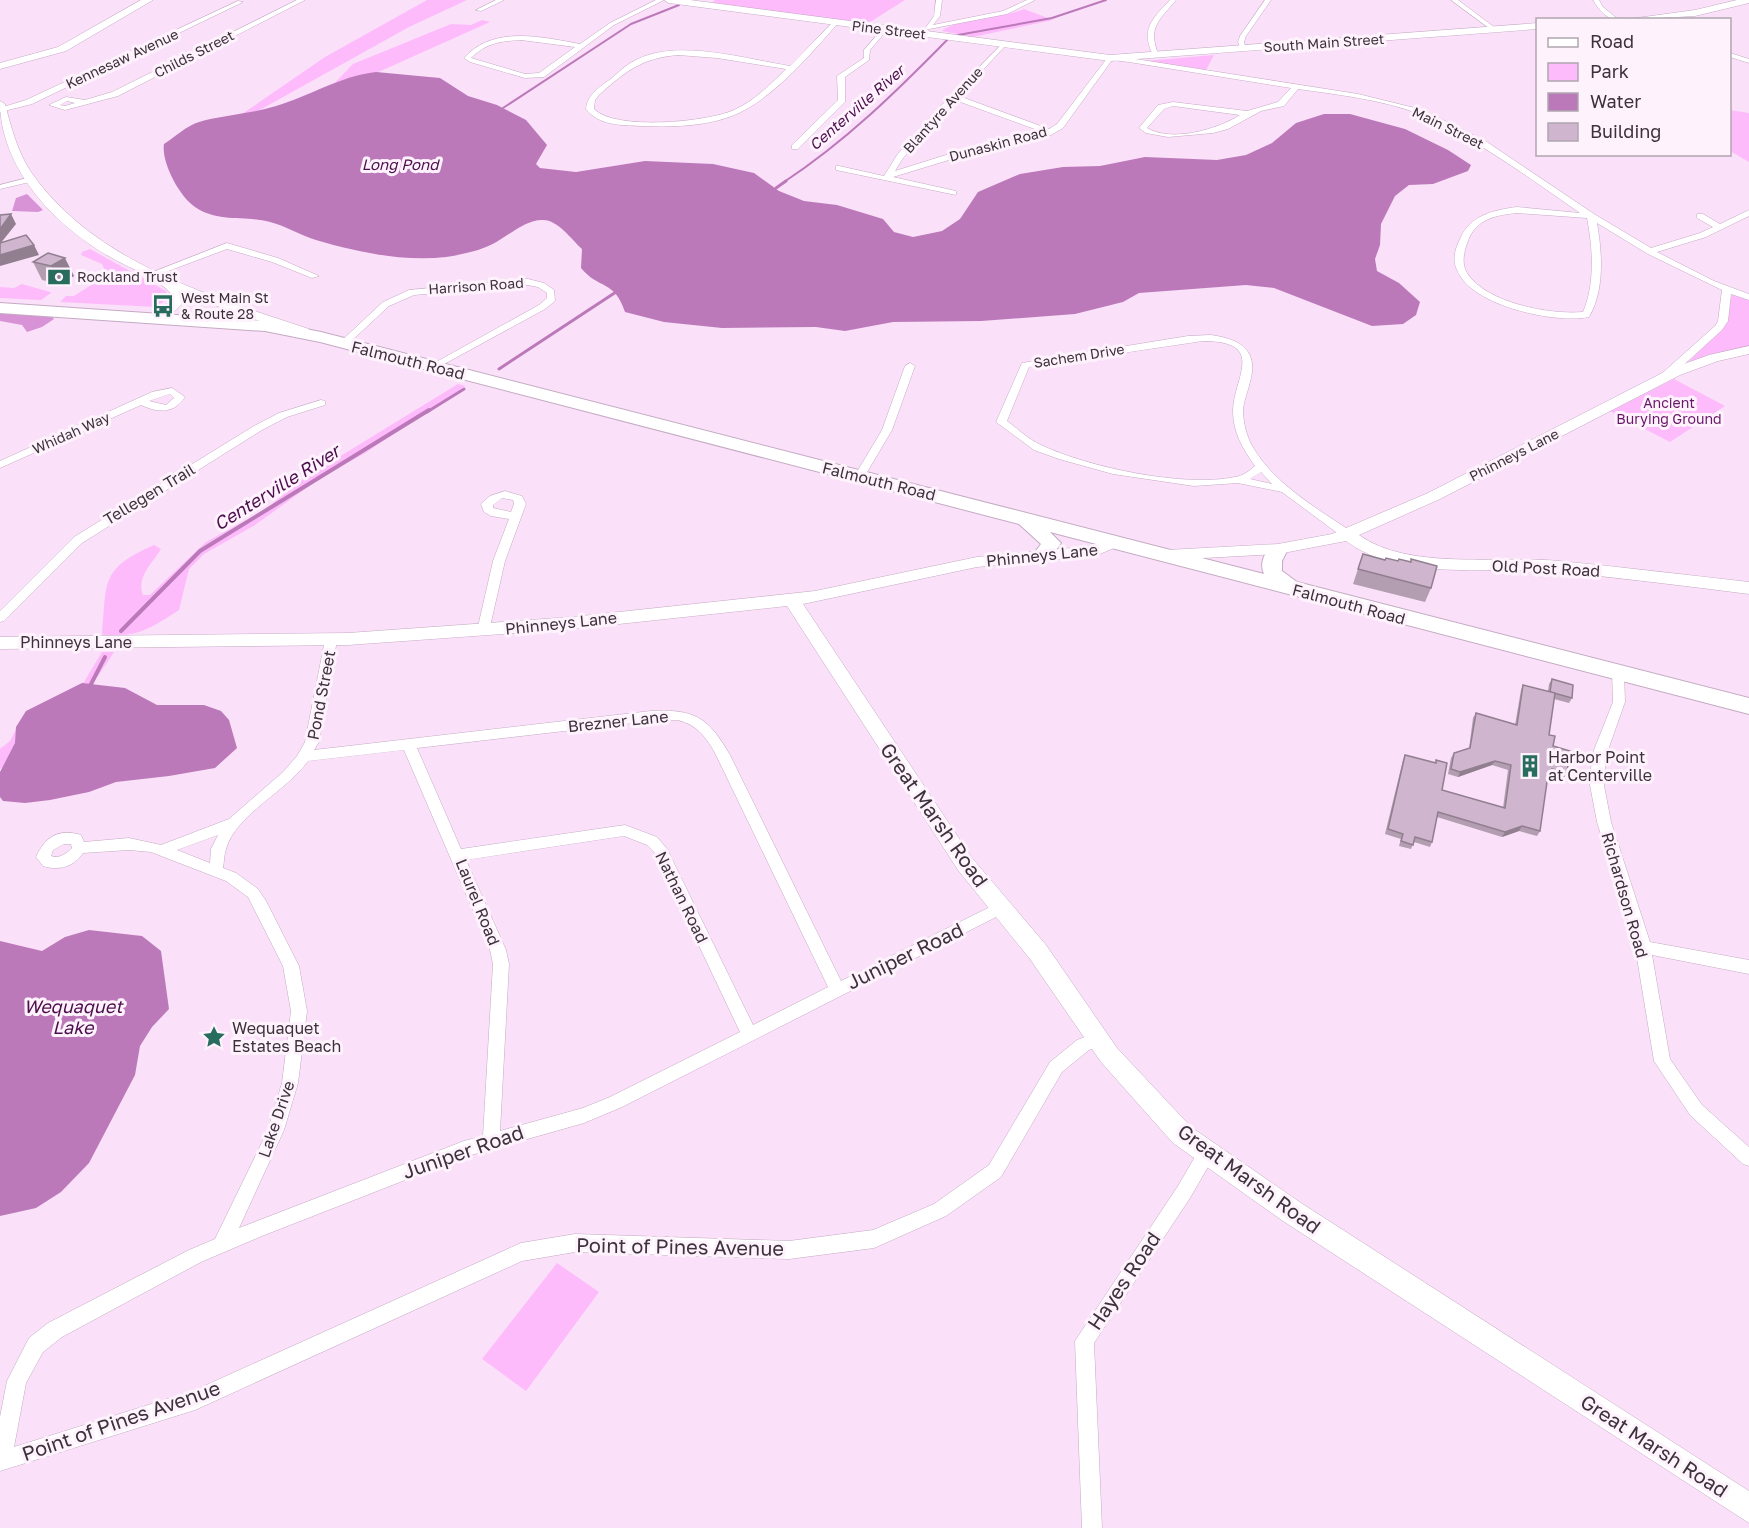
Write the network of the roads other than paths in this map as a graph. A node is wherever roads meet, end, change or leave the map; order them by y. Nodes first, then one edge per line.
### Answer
1 (148, 0) edge
2 (302, 0) edge
3 (501, 0) edge
4 (661, 0) edge
5 (669, 0) edge
6 (939, 0) edge
7 (1032, 0) edge
8 (1173, 0) edge
9 (1268, 0) edge
10 (1454, 0) edge
11 (1595, 0) edge
12 (1749, 0) edge
13 (240, 2) dead end
14 (479, 10) dead end
15 (1614, 18) edge
16 (1658, 18) edge
17 (835, 23) junction
18 (1536, 26) edge
19 (885, 29) junction
20 (1495, 30) junction
21 (924, 31) junction
22 (1004, 44) junction
23 (581, 46) junction
24 (1243, 49) junction
25 (1731, 55) edge
26 (1156, 56) junction
27 (1110, 58) junction
28 (1749, 61) edge
29 (0, 66) edge
30 (790, 68) junction
31 (1296, 86) junction
32 (954, 97) junction
33 (85, 102) dead end
34 (1, 107) edge
35 (1249, 114) junction
36 (1050, 132) junction
37 (795, 147) dead end
38 (840, 168) dead end
39 (888, 177) junction
40 (31, 179) junction
41 (0, 187) edge
42 (953, 193) dead end
43 (1749, 213) edge
44 (1591, 216) junction
45 (1700, 216) dead end
46 (1719, 227) junction
47 (1650, 251) junction
48 (152, 274) junction
49 (315, 276) dead end
50 (170, 283) junction
51 (1727, 290) junction
52 (197, 294) junction
53 (1749, 297) edge
54 (0, 308) edge
55 (160, 318) junction
56 (177, 319) junction
57 (321, 337) junction
58 (344, 343) junction
59 (1749, 350) edge
60 (434, 366) junction
61 (910, 366) dead end
62 (1659, 381) junction
63 (142, 401) dead end
64 (321, 403) dead end
65 (0, 465) edge
66 (1262, 467) junction
67 (859, 477) junction
68 (1238, 480) junction
69 (1288, 490) junction
70 (515, 516) dead end
71 (1024, 518) junction
72 (1348, 535) junction
73 (1115, 541) junction
74 (1278, 549) junction
75 (1167, 555) junction
76 (1042, 556) junction
77 (1749, 588) edge
78 (1305, 592) junction
79 (792, 600) junction
80 (0, 618) edge
81 (483, 631) junction
82 (331, 640) junction
83 (0, 643) edge
84 (1617, 672) junction
85 (1749, 706) edge
86 (409, 746) junction
87 (307, 756) junction
88 (232, 824) junction
89 (79, 848) dead end
90 (162, 850) junction
91 (459, 855) junction
92 (216, 870) junction
93 (1001, 908) junction
94 (1643, 947) junction
95 (1749, 967) edge
96 (837, 989) junction
97 (749, 1034) junction
98 (1098, 1039) junction
99 (491, 1140) junction
100 (1206, 1154) junction
101 (1749, 1158) edge
102 (221, 1245) junction
103 (1, 1461) edge
104 (1749, 1508) edge
105 (1092, 1528) edge

1 - 29 main road
2 - 33 street, Childs Street
3 - 14 street
4 - 23 street
5 - 17 main road, Pine Street
6 - 21 street
7 - 21 street
8 - 26 street
9 - 24 street
10 - 20 street
11 - 15 street
12 - 16 main road
13 - 34 street, Kennesaw Avenue
17 - 19 main road, Pine Street
17 - 30 street
18 - 20 main road, South Main Street
19 - 21 main road, Pine Street
19 - 37 street
20 - 24 main road, South Main Street
21 - 22 main road, Pine Street
22 - 27 main road, Pine Street
22 - 32 street, Blantyre Avenue
23 - 23 street
24 - 26 main road, South Main Street
25 - 28 street
26 - 27 main road, South Main Street
27 - 31 street, Main Street
27 - 36 street, Dunaskin Road
30 - 30 street
31 - 35 street
31 - 44 street, Main Street
32 - 36 street
32 - 39 street, Blantyre Avenue
34 - 40 main road
35 - 35 street
36 - 39 street, Dunaskin Road
38 - 39 street
39 - 42 street
40 - 41 street
40 - 48 main road
43 - 46 street
44 - 44 street
44 - 47 street, Main Street
45 - 46 street
46 - 47 street
47 - 51 street, Main Street
48 - 49 street
48 - 50 main road
50 - 52 main road
50 - 55 main road
51 - 53 street, Main Street
51 - 62 street
52 - 56 main road
52 - 57 main road
54 - 55 main road, Falmouth Road
55 - 56 main road, Falmouth Road
56 - 57 main road, Falmouth Road
57 - 58 main road, Falmouth Road
58 - 60 main road, Falmouth Road
58 - 60 street, Harrison Road
59 - 62 main road, Phinneys Lane
60 - 67 main road, Falmouth Road
61 - 67 street
62 - 72 main road, Phinneys Lane
63 - 65 street, Whidah Way
64 - 80 street, Tellegen Trail
66 - 68 street, Sachem Drive
66 - 68 street, Sachem Drive
66 - 69 street, Sachem Drive
67 - 71 main road, Falmouth Road
68 - 69 street, Sachem Drive
69 - 72 street, Sachem Drive
70 - 81 street
71 - 73 main road, Falmouth Road
71 - 76 main road
72 - 74 main road, Phinneys Lane
72 - 77 main road, Old Post Road
73 - 75 main road, Falmouth Road
73 - 76 main road, Phinneys Lane
74 - 75 main road, Phinneys Lane
74 - 78 main road
75 - 78 main road, Falmouth Road
76 - 79 main road, Phinneys Lane
78 - 84 main road, Falmouth Road
79 - 81 main road, Phinneys Lane
79 - 93 main road, Great Marsh Road
81 - 82 main road, Phinneys Lane
82 - 83 main road, Phinneys Lane
82 - 87 street, Pond Street
84 - 85 main road, Falmouth Road
84 - 94 street, Richardson Road
86 - 87 street, Brezner Lane
86 - 91 street, Laurel Road
86 - 96 street, Brezner Lane
87 - 88 street, Pond Street
88 - 90 street
88 - 92 street
89 - 90 street, Lake Drive
90 - 92 street, Lake Drive
91 - 97 street, Nathan Road
91 - 99 street, Laurel Road
92 - 102 street, Lake Drive
93 - 96 street, Juniper Road
93 - 98 main road, Great Marsh Road
94 - 95 street
94 - 101 street, Richardson Road
96 - 97 street, Juniper Road
97 - 99 street, Juniper Road
98 - 100 main road, Great Marsh Road
98 - 103 street, Point of Pines Avenue
99 - 102 street, Juniper Road
100 - 104 main road, Great Marsh Road
100 - 105 street, Hayes Road
102 - 103 street, Juniper Road

